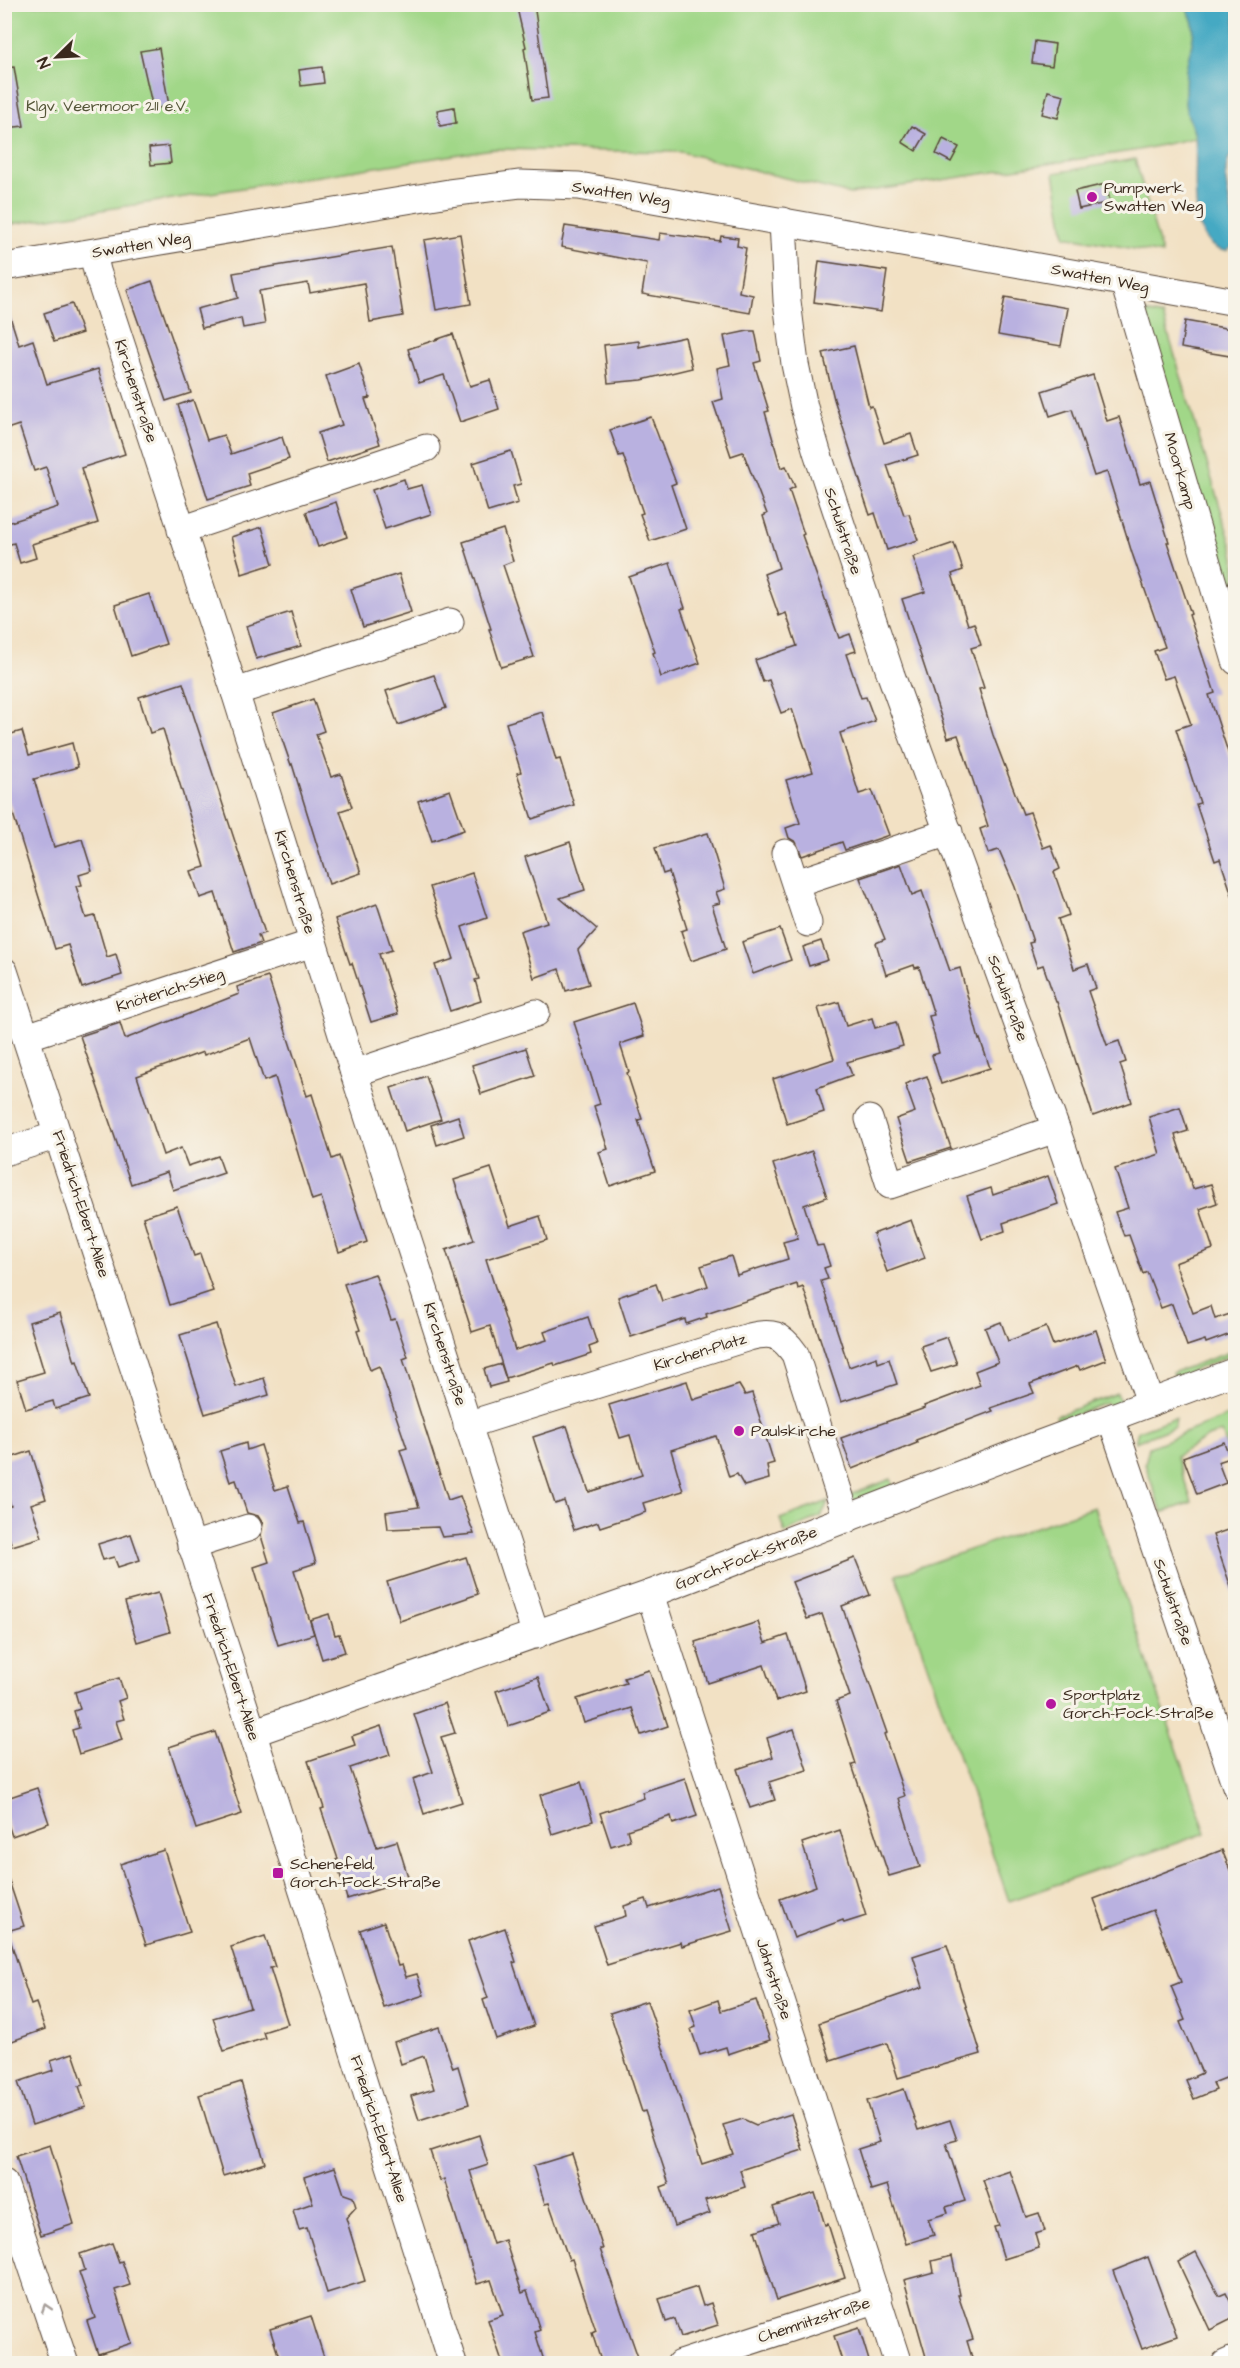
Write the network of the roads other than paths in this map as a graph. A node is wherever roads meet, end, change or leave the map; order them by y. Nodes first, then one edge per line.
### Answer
1 (783, 220) junction
2 (93, 253) junction
3 (4, 267) edge
4 (1124, 282) junction
5 (1236, 302) edge
6 (426, 448) dead end
7 (181, 530) junction
8 (450, 622) dead end
9 (1236, 661) edge
10 (235, 692) junction
11 (949, 832) junction
12 (785, 853) dead end
13 (796, 883) junction
14 (808, 923) dead end
15 (313, 943) junction
16 (4, 971) edge
17 (536, 1013) dead end
18 (26, 1037) junction
19 (354, 1072) junction
20 (869, 1119) dead end
21 (1056, 1129) junction
22 (58, 1135) junction
23 (4, 1152) edge
24 (1236, 1371) edge
25 (1150, 1402) junction
26 (1111, 1418) junction
27 (467, 1425) junction
28 (847, 1519) junction
29 (248, 1528) dead end
30 (191, 1546) junction
31 (650, 1594) junction
32 (537, 1635) junction
33 (252, 1733) junction
34 (1236, 1786) edge
35 (4, 2183) edge
36 (878, 2299) junction
37 (1236, 2359) edge
38 (65, 2364) edge
39 (453, 2364) edge
40 (680, 2364) edge
41 (898, 2364) edge
42 (1225, 2364) edge

1 - 2 street, Swatten Weg
1 - 4 street, Swatten Weg
1 - 11 street, Schulstraße
2 - 3 street, Swatten Weg
2 - 7 street, Kirchenstraße
4 - 5 street, Swatten Weg
4 - 9 street, Moorkamp
6 - 7 street
7 - 10 street, Kirchenstraße
8 - 10 street
10 - 15 street, Kirchenstraße
11 - 13 street
11 - 21 street, Schulstraße
12 - 13 street
13 - 14 street
15 - 18 street, Knöterich-Stieg
15 - 19 street, Kirchenstraße
16 - 18 street, Friedrich-Ebert-Allee
17 - 19 street
18 - 22 street, Friedrich-Ebert-Allee
19 - 27 street, Kirchenstraße
20 - 21 street
21 - 25 street, Schulstraße
22 - 23 street
22 - 30 street, Friedrich-Ebert-Allee
24 - 25 street, Gorch-Fock-Straße
25 - 26 street, Gorch-Fock-Straße
26 - 28 street, Gorch-Fock-Straße
26 - 34 street, Schulstraße
27 - 28 street, Kirchen-Platz
27 - 32 street, Kirchenstraße
28 - 31 street, Gorch-Fock-Straße
29 - 30 street
30 - 33 street, Friedrich-Ebert-Allee
31 - 32 street, Gorch-Fock-Straße
31 - 36 street, Jahnstraße
32 - 33 street, Gorch-Fock-Straße
33 - 39 street, Friedrich-Ebert-Allee
38 -> 35 street
36 - 40 street, Chemnitzstraße
36 - 41 street, Jahnstraße
37 - 42 street

